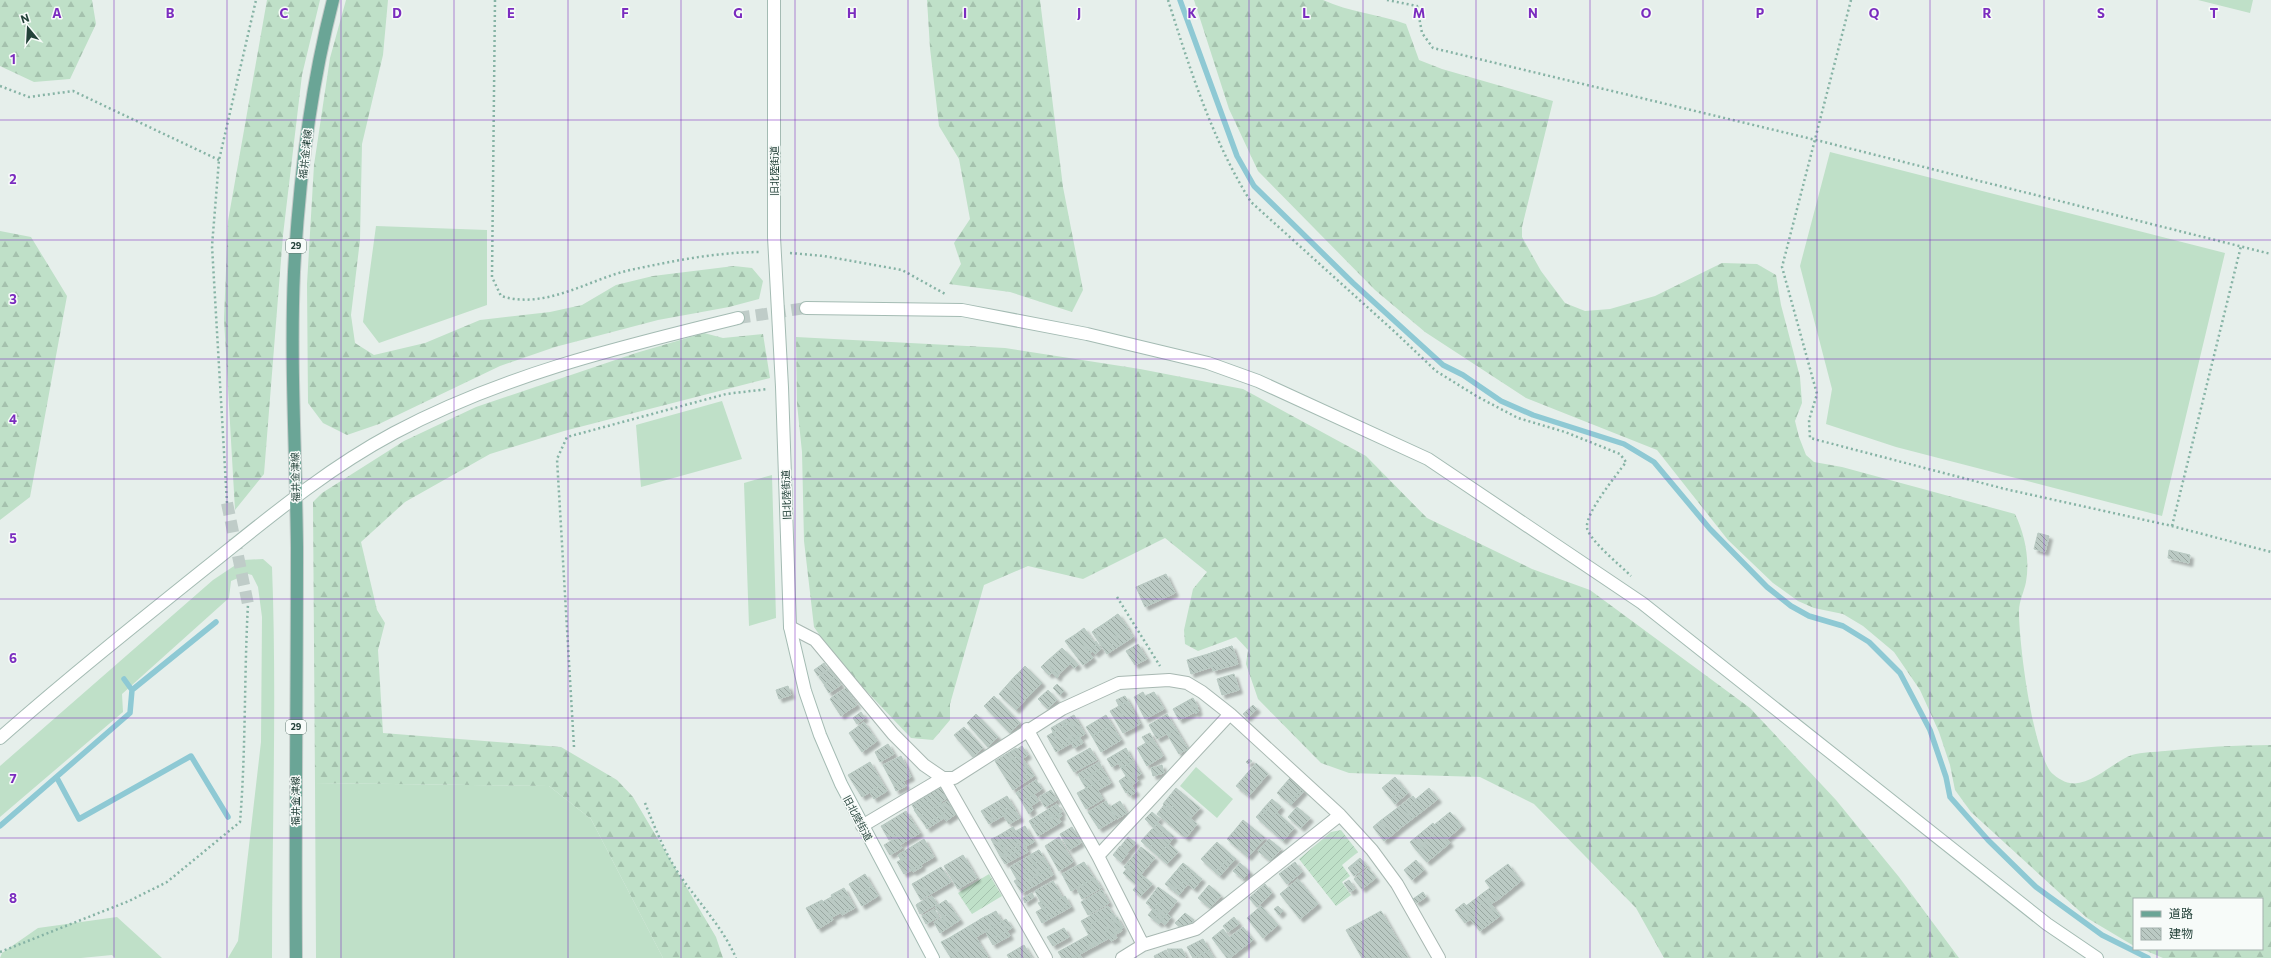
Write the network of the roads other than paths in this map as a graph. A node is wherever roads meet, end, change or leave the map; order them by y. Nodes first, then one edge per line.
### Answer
1 (333, 0) edge
2 (774, 0) edge
3 (806, 308) tunnel mouth
4 (738, 318) tunnel mouth
5 (296, 496) junction
6 (790, 626) junction
7 (1230, 714) junction
8 (1027, 729) junction
9 (0, 738) edge
10 (943, 778) junction
11 (1340, 815) junction
12 (862, 826) junction
13 (1098, 856) junction
14 (1143, 945) junction
15 (296, 958) edge
16 (933, 958) edge
17 (1046, 958) edge
18 (1122, 958) edge
19 (1439, 958) edge
20 (2098, 958) edge

1 - 5 main road, 福井金津線 / 29
2 - 6 street, 旧北陸街道
3 - 20 street
4 - 5 street
5 - 9 street
5 - 15 main road, 福井金津線 / 29
6 - 10 street
6 - 12 street, 旧北陸街道
7 - 8 street
7 - 11 street
7 - 13 street
8 - 10 street
8 - 13 street
10 - 12 street
10 - 17 street
11 - 14 street
11 - 19 street
12 - 16 street, 旧北陸街道
13 - 14 street
14 - 18 street

